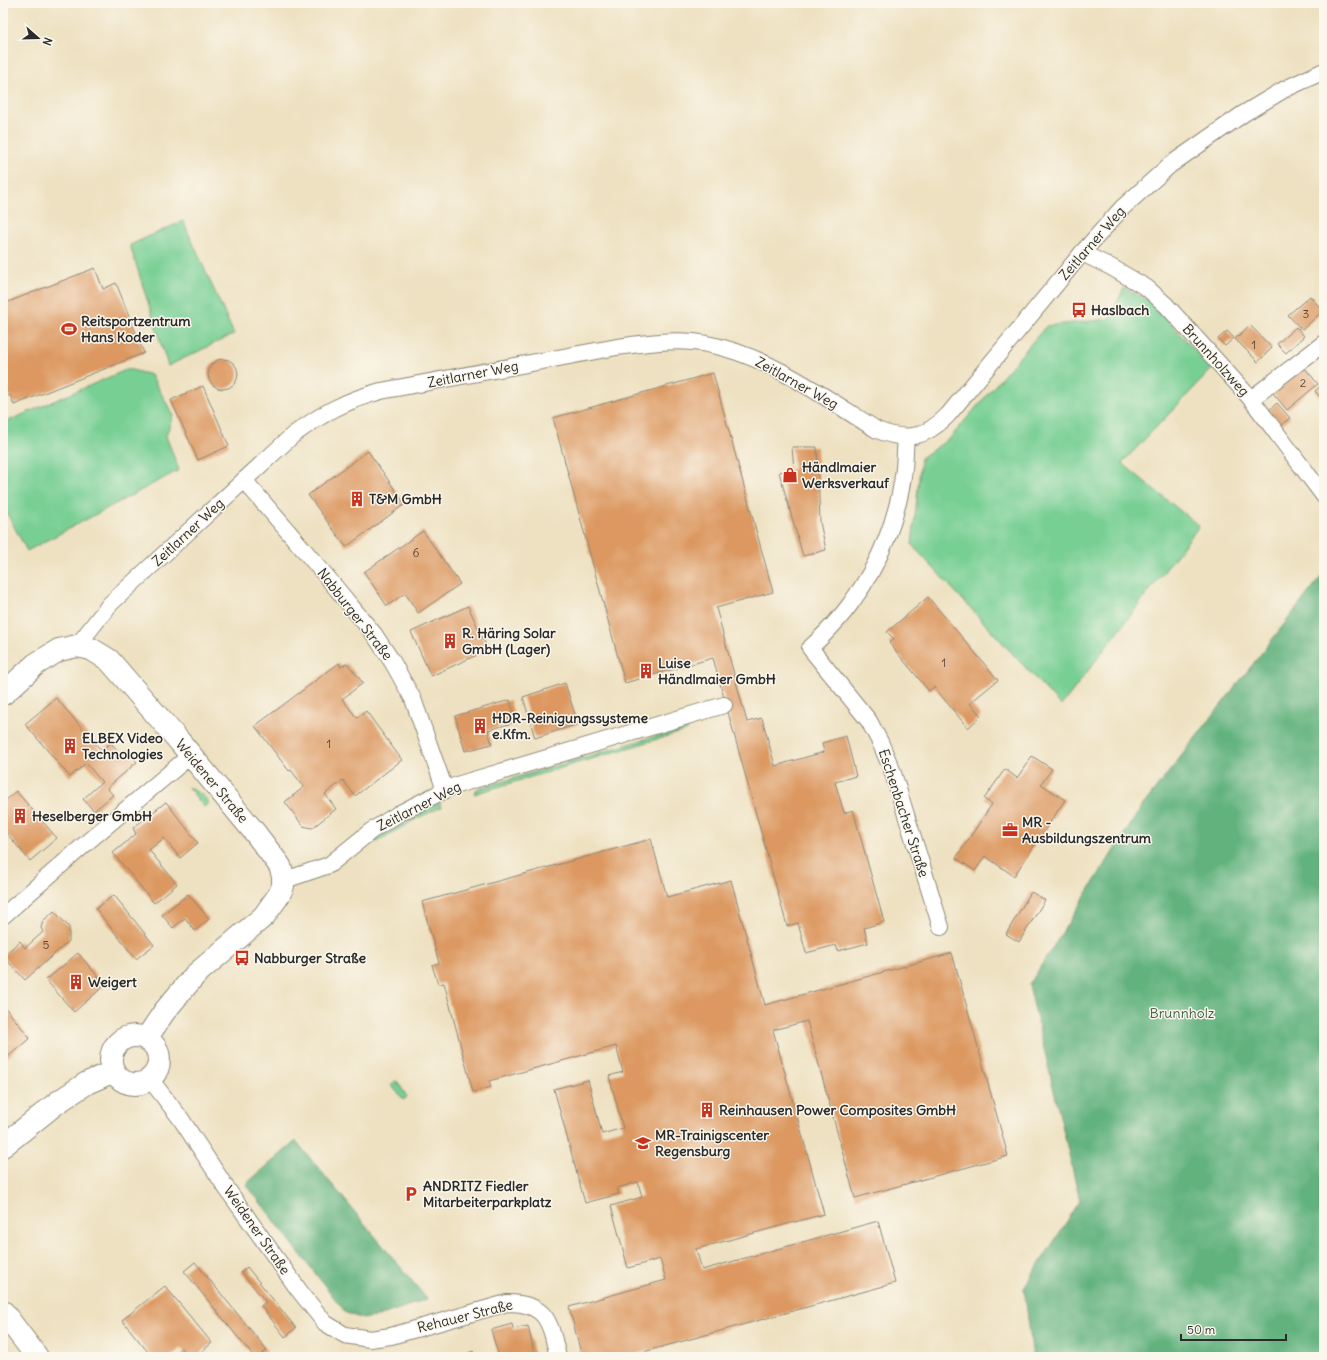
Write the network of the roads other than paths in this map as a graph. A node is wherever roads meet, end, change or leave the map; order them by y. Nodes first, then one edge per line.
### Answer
1 (1324, 71) edge
2 (1082, 253) junction
3 (1324, 343) edge
4 (1251, 399) junction
5 (906, 437) junction
6 (244, 480) junction
7 (1324, 496) edge
8 (77, 646) junction
9 (3, 694) edge
10 (724, 705) dead end
11 (191, 755) junction
12 (445, 790) junction
13 (283, 879) junction
14 (3, 916) edge
15 (941, 927) dead end
16 (146, 1039) junction
17 (114, 1071) junction
18 (150, 1079) junction
19 (4, 1146) edge
20 (3, 1300) edge
21 (3, 1312) edge
22 (391, 1336) joint
23 (24, 1339) junction
24 (37, 1357) edge
25 (558, 1357) edge

1 - 2 street, Zeitlarner Weg
2 - 4 street, Brunnholzweg
2 - 5 street, Zeitlarner Weg
3 - 4 street
4 - 7 street, Brunnholzweg
5 - 6 street, Zeitlarner Weg
5 - 15 street, Eschenbacher Straße
6 - 8 street, Zeitlarner Weg
6 - 12 street, Nabburger Straße
8 - 9 main road
8 - 11 main road, Weidener Straße
10 - 12 street, Zeitlarner Weg
11 - 13 main road, Weidener Straße
11 - 14 street
12 - 13 street, Zeitlarner Weg
13 - 16 main road
16 - 17 main road
16 - 18 main road
17 - 18 main road
17 - 19 main road
18 - 22 street, Weidener Straße
20 - 23 main road
21 - 23 main road
22 - 25 street, Rehauer Straße
23 - 24 main road

